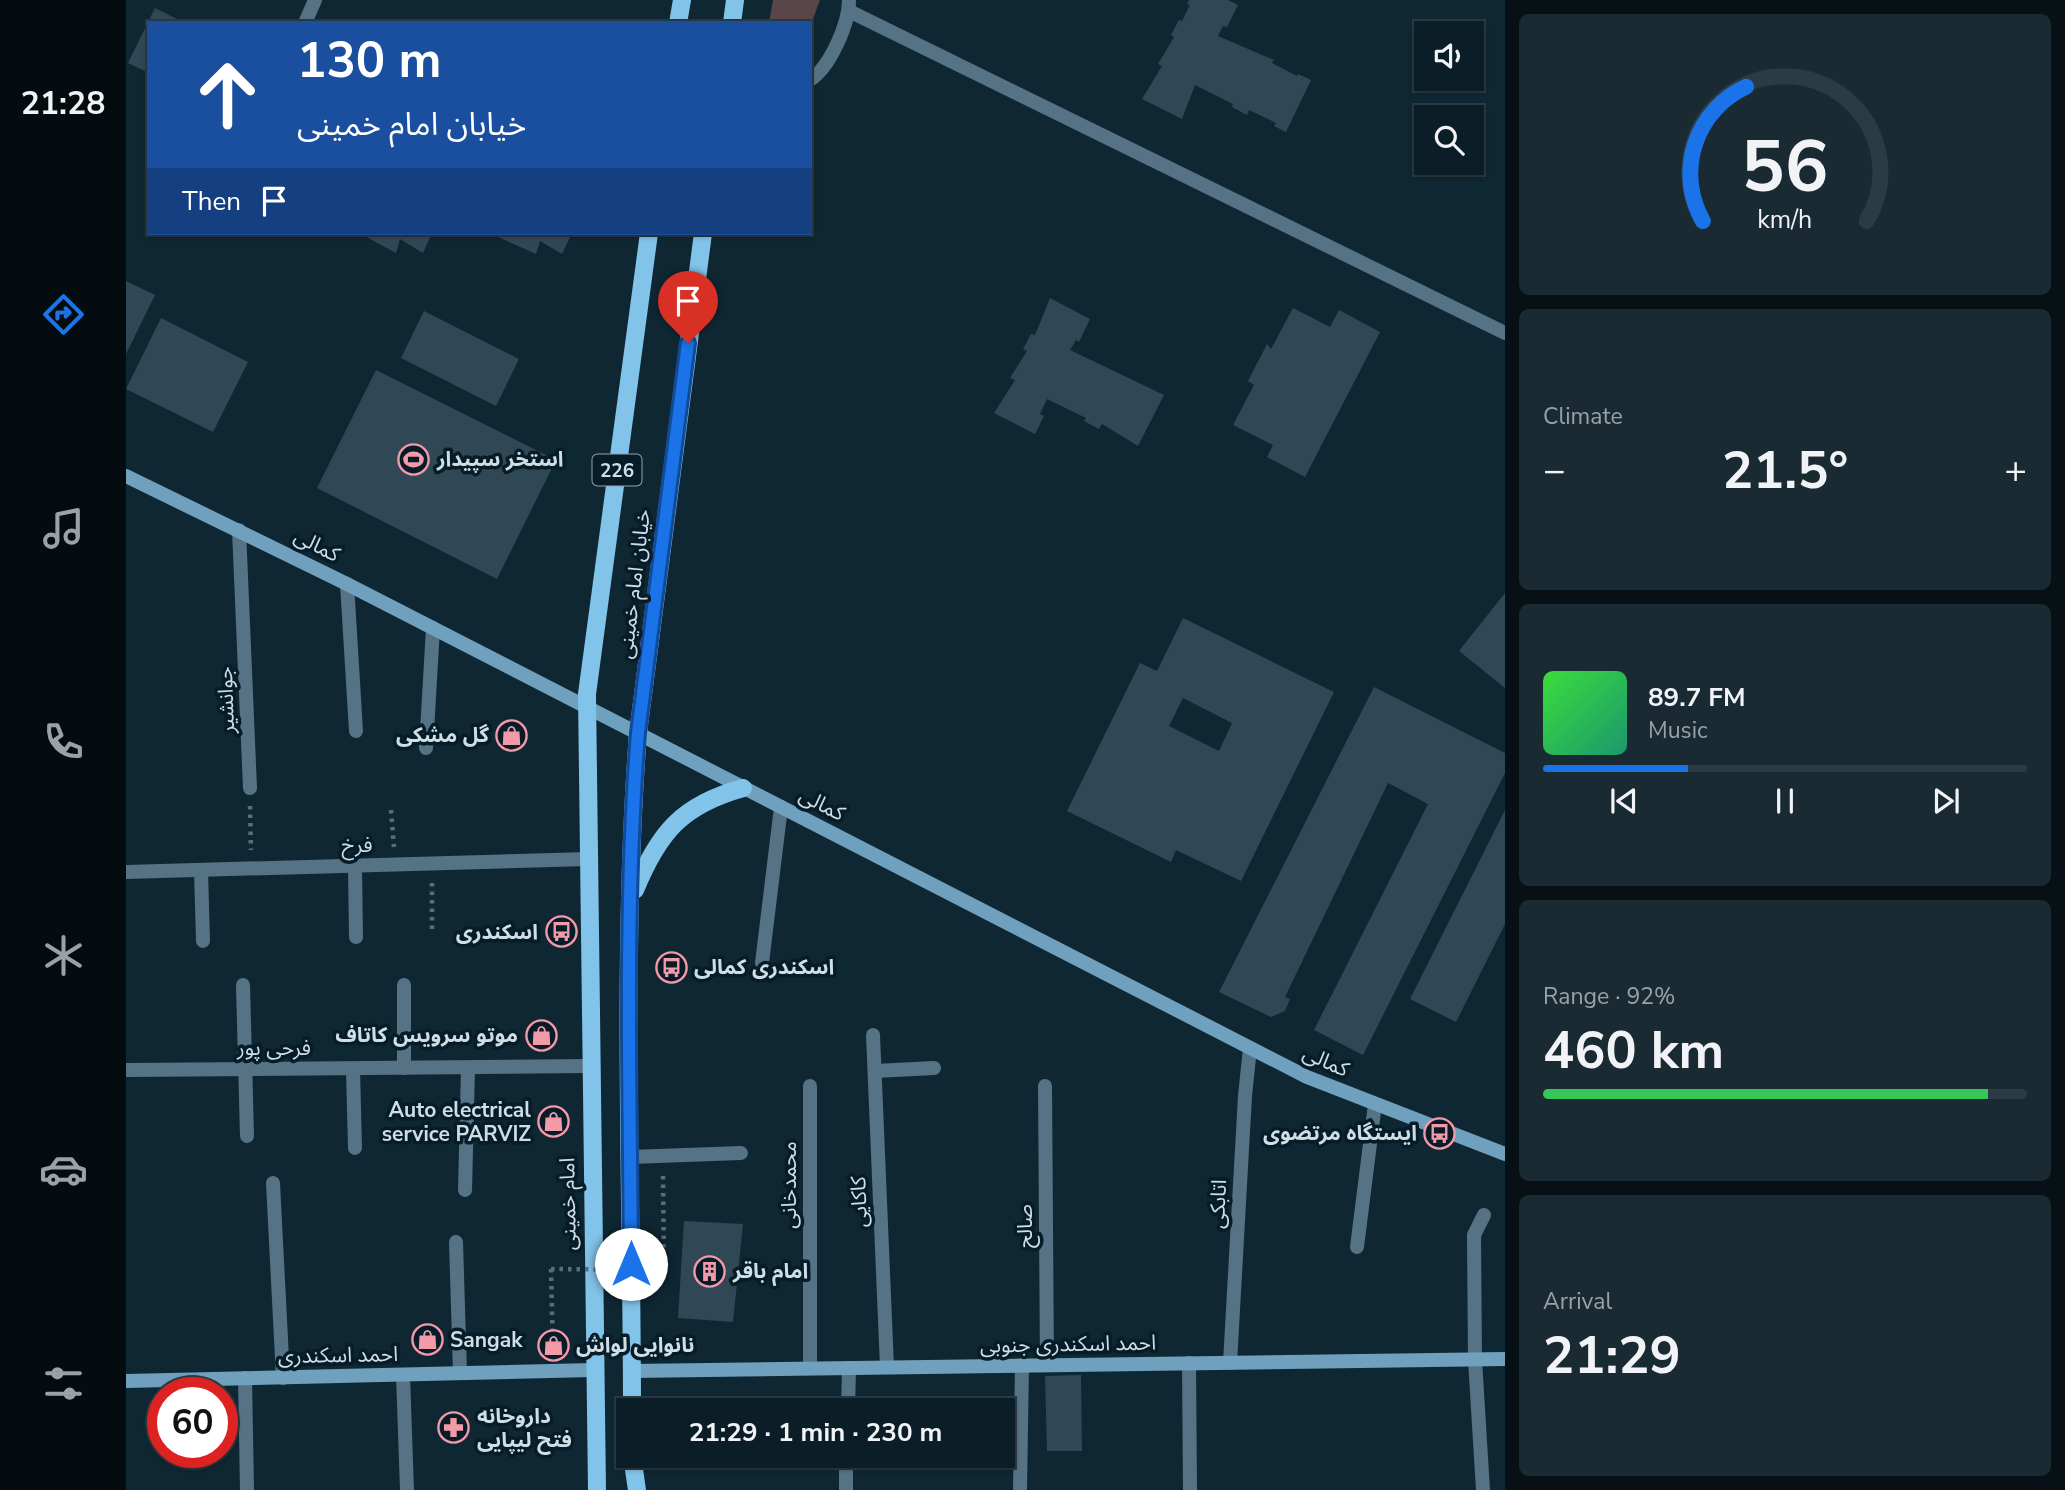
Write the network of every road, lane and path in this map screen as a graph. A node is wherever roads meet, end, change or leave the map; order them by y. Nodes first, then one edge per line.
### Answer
1 (315, 0) edge
2 (682, 0) edge
3 (735, 0) edge
4 (849, 6) edge
5 (306, 21) edge
6 (678, 21) edge
7 (732, 21) edge
8 (812, 79) edge
9 (649, 235) edge
10 (703, 235) edge
11 (1505, 333) edge
12 (126, 476) edge
13 (239, 530) junction
14 (347, 584) junction
15 (433, 628) junction
16 (587, 708) junction
17 (356, 731) dead end
18 (638, 733) junction
19 (425, 748) dead end
20 (250, 788) joint
21 (744, 788) junction
22 (781, 807) junction
23 (391, 810) dead end
24 (588, 859) junction
25 (433, 864) junction
26 (395, 865) junction
27 (355, 866) junction
28 (251, 869) junction
29 (201, 870) junction
30 (126, 872) edge
31 (629, 903) junction
32 (432, 929) dead end
33 (356, 937) dead end
34 (203, 941) dead end
35 (762, 963) dead end
36 (243, 985) dead end
37 (404, 985) dead end
38 (873, 1035) dead end
39 (1250, 1048) junction
40 (589, 1066) junction
41 (404, 1068) junction
42 (468, 1068) junction
43 (934, 1068) dead end
44 (353, 1069) junction
45 (126, 1070) edge
46 (244, 1070) junction
47 (875, 1070) junction
48 (810, 1086) dead end
49 (1045, 1086) dead end
50 (1375, 1104) junction
51 (247, 1136) dead end
52 (355, 1148) dead end
53 (740, 1153) dead end
54 (1505, 1154) edge
55 (630, 1157) junction
56 (663, 1181) dead end
57 (274, 1183) dead end
58 (465, 1190) dead end
59 (1484, 1215) dead end
60 (456, 1242) dead end
61 (1357, 1247) dead end
62 (1505, 1359) edge
63 (1475, 1360) junction
64 (1189, 1363) junction
65 (1230, 1363) junction
66 (1022, 1365) junction
67 (1047, 1365) junction
68 (887, 1367) junction
69 (810, 1368) junction
70 (849, 1368) junction
71 (593, 1370) junction
72 (553, 1371) junction
73 (632, 1371) junction
74 (460, 1373) junction
75 (403, 1375) junction
76 (245, 1378) junction
77 (283, 1378) junction
78 (126, 1381) edge
79 (632, 1398) edge
80 (848, 1398) edge
81 (596, 1454) junction
82 (632, 1468) edge
83 (634, 1468) edge
84 (846, 1468) edge
85 (247, 1490) edge
86 (407, 1490) edge
87 (591, 1490) edge
88 (597, 1490) edge
89 (632, 1490) edge
90 (638, 1490) edge
91 (845, 1490) edge
92 (1020, 1490) edge
93 (1190, 1490) edge
94 (1483, 1490) edge

1 - 5 street
2 - 6 main road
3 - 7 main road
4 - 8 street
4 - 11 street
9 - 16 main road, خیابان امام خمینی / 226
10 - 18 main road, خیابان امام خمینی / 226
12 - 13 main road, کمالی
13 - 14 main road, کمالی
13 - 20 street, جوانشیر
14 - 15 main road, کمالی
14 - 17 street
15 - 16 main road, کمالی
15 - 19 street
16 - 18 main road, کمالی
16 - 24 main road, امام خمینی / 226
18 - 21 main road, کمالی
18 - 31 main road, 226
20 - 28 path
21 - 22 main road, کمالی
21 - 31 main road
22 - 35 street
22 - 39 main road, کمالی
23 - 26 path
24 - 25 street, فرخ
24 - 40 main road, امام خمینی / 226
25 - 26 street, فرخ
25 - 32 path
26 - 27 street, فرخ
27 - 28 street, فرخ
27 - 33 street
28 - 29 street, فرخ
29 - 30 street, فرخ
29 - 34 street
31 - 55 main road, 226
36 - 46 street
37 - 41 street
38 - 47 street, کاکایی
39 - 50 main road, کمالی
39 - 65 street, اتابکی
40 - 42 street, فرحی پور
40 - 71 main road, امام خمینی / 226
41 - 42 street, فرحی پور
41 - 44 street, فرحی پور
42 - 58 street
43 - 47 street
44 - 46 street, فرحی پور
44 - 52 street
45 - 46 street, فرحی پور
46 - 51 street
47 - 68 street, کاکایی
48 - 69 street, محمدخانی
49 - 67 street, صالح
50 - 54 main road, کمالی
50 - 61 street
53 - 55 street
55 - 73 main road, 226
56 - 72 path, bridge
57 - 77 street
59 - 63 street
60 - 74 street
62 - 63 main road, احمد اسکندری جنوبی
63 - 65 main road, احمد اسکندری جنوبی
63 - 94 street
64 - 65 main road, احمد اسکندری جنوبی
64 - 67 main road, احمد اسکندری جنوبی
64 - 93 street
66 - 67 main road, احمد اسکندری جنوبی
66 - 68 main road, احمد اسکندری جنوبی
66 - 92 street
68 - 70 main road, احمد اسکندری جنوبی
69 - 70 main road, احمد اسکندری جنوبی
69 - 73 main road, احمد اسکندری جنوبی
70 - 80 street
71 - 72 main road, احمد اسکندری
71 - 81 main road, امام خمینی / 226
72 - 74 main road, احمد اسکندری
73 - 79 main road, 226
74 - 75 main road, احمد اسکندری
75 - 77 main road, احمد اسکندری
75 - 86 street
76 - 77 main road, احمد اسکندری
76 - 78 main road, احمد اسکندری
76 - 85 street
81 - 87 main road
81 - 88 main road, امام خمینی / 226
82 - 89 main road
83 - 90 main road
84 - 91 street

